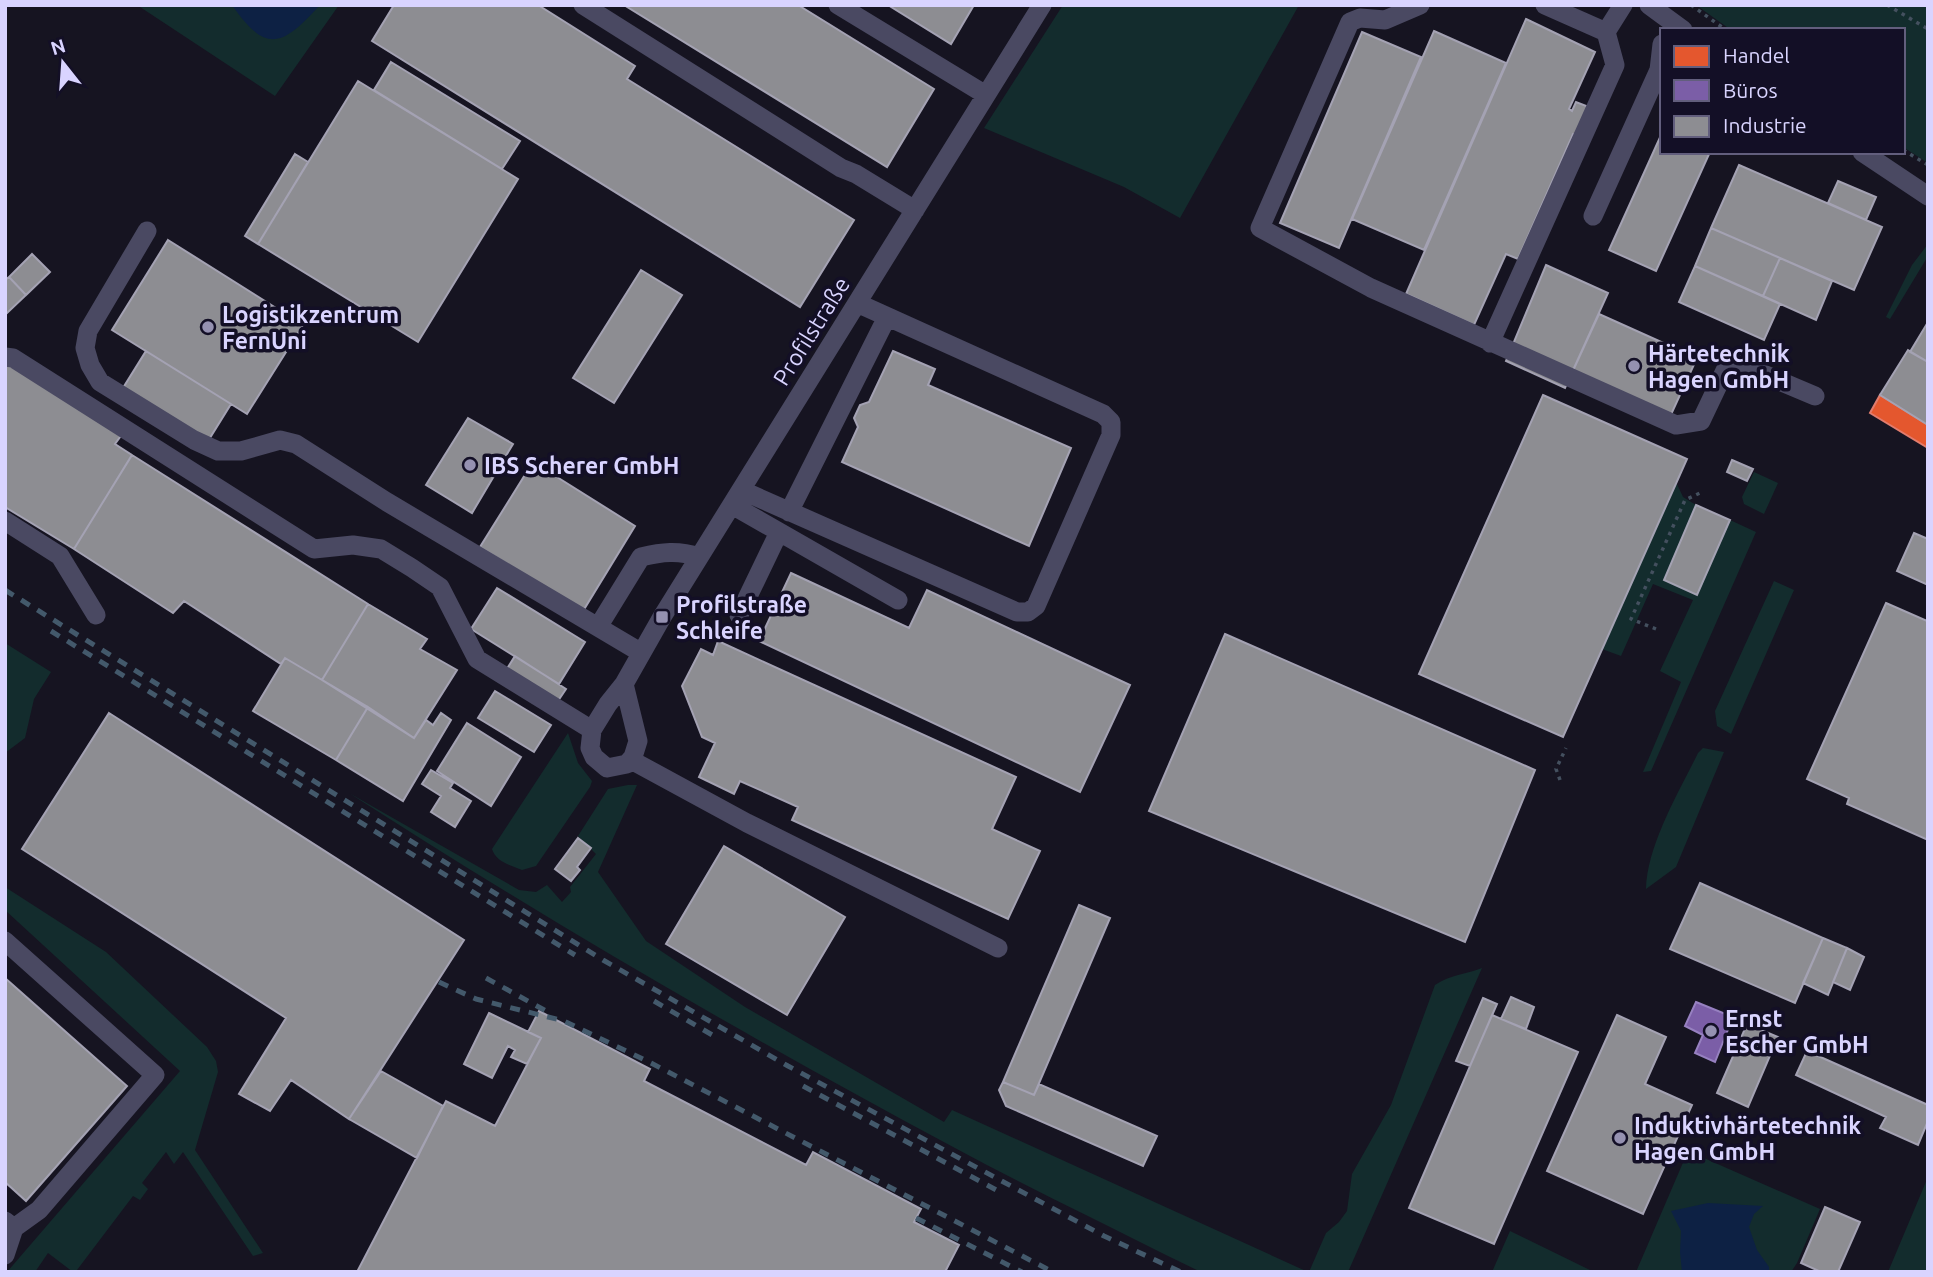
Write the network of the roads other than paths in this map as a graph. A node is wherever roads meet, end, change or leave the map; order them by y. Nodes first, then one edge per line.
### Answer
1 (583, 5) edge
2 (838, 5) edge
3 (1042, 5) edge
4 (1420, 5) edge
5 (1545, 5) edge
6 (1623, 5) edge
7 (1649, 5) edge
8 (1675, 27) edge
9 (1606, 33) junction
10 (1660, 57) edge
11 (986, 95) junction
12 (1865, 154) edge
13 (1928, 196) edge
14 (915, 210) junction
15 (1593, 216) dead end
16 (147, 230) dead end
17 (857, 303) junction
18 (887, 317) junction
19 (1490, 343) junction
20 (5, 358) edge
21 (1815, 396) dead end
22 (736, 497) junction
23 (789, 512) junction
24 (5, 521) edge
25 (779, 532) junction
26 (699, 557) junction
27 (898, 600) dead end
28 (96, 615) dead end
29 (739, 615) dead end
30 (598, 627) junction
31 (640, 652) junction
32 (624, 684) junction
33 (592, 730) junction
34 (631, 760) junction
35 (5, 941) edge
36 (998, 947) dead end
37 (10, 1224) edge
38 (5, 1255) edge

1 - 14 street
2 - 11 street
3 - 11 street, Profilstraße
4 - 19 street
5 - 9 street
6 - 9 street
7 - 8 street
9 - 19 street
10 - 15 street
11 - 14 street, Profilstraße
12 - 13 street
14 - 17 street, Profilstraße
16 - 30 street
17 - 18 street
17 - 22 street, Profilstraße
18 - 23 street
18 - 23 street
19 - 21 street
20 - 33 street
22 - 23 street
22 - 25 street
22 - 26 street, Profilstraße
24 - 28 street
25 - 27 street
25 - 29 street
26 - 30 street
26 - 31 street, Profilstraße
30 - 31 street
31 - 32 street, Profilstraße
32 - 33 street, Profilstraße
32 - 34 street
33 - 34 street
34 - 36 street
35 - 37 street
37 - 38 street

